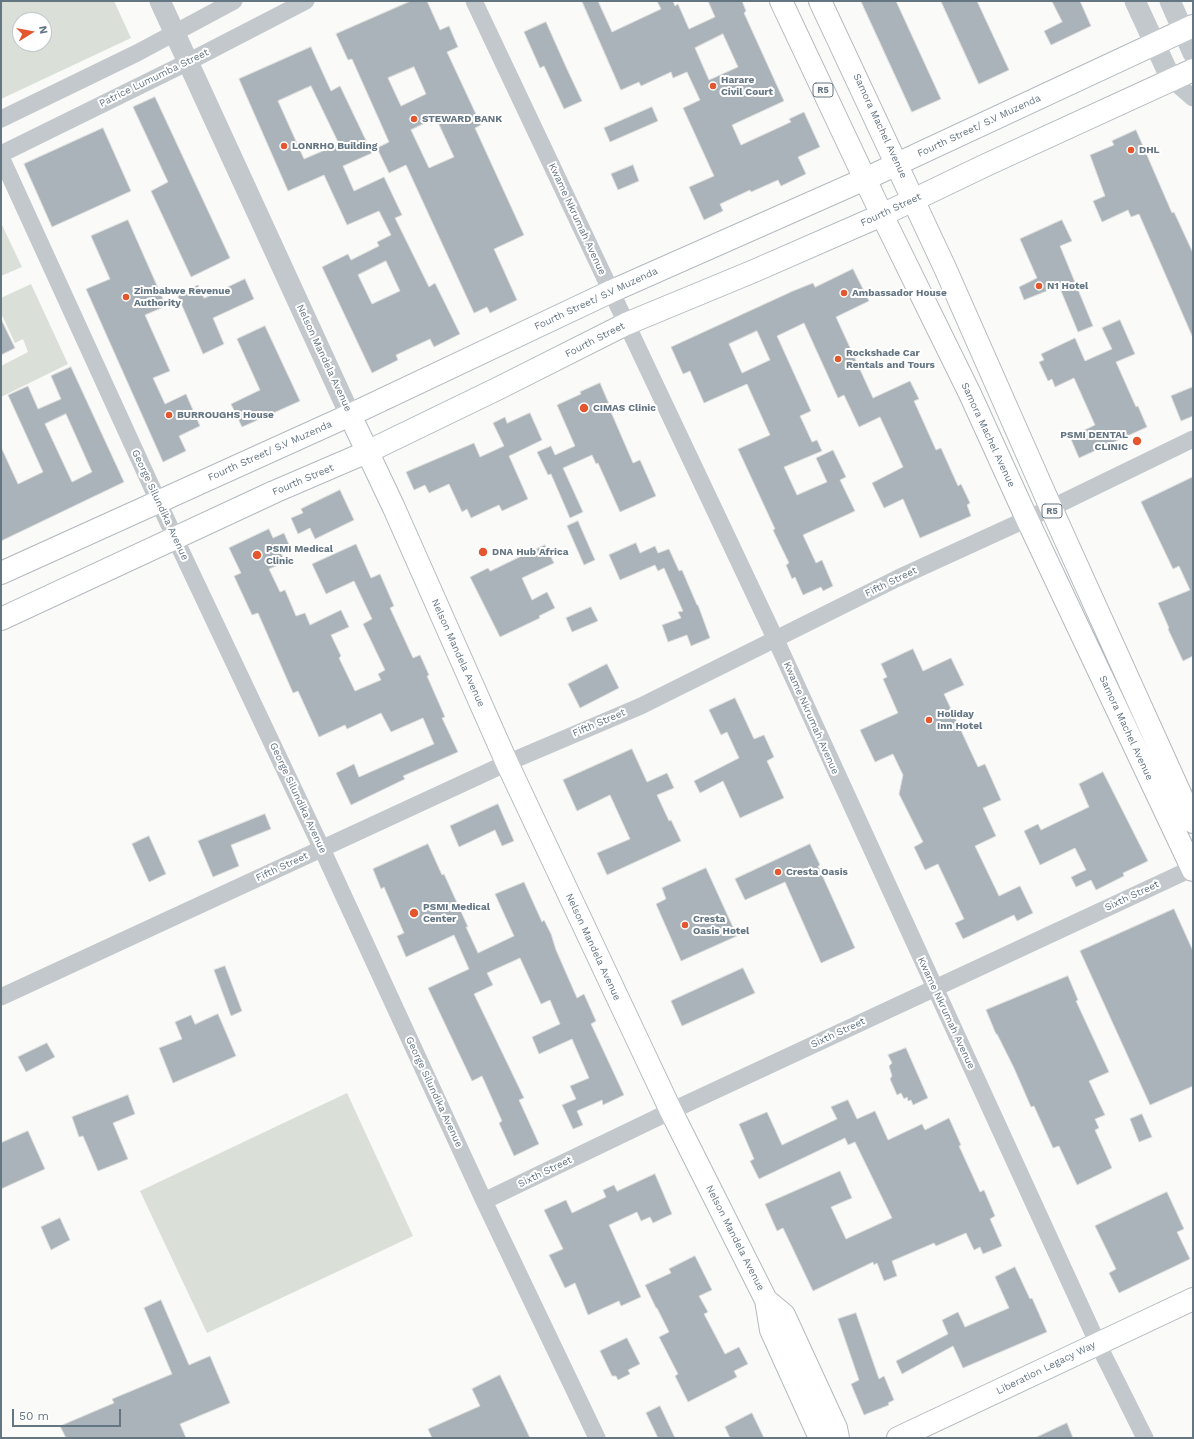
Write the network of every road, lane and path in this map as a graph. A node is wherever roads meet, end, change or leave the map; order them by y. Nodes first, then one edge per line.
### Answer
1 (160, 1) edge
2 (234, 1) edge
3 (306, 1) edge
4 (474, 1) edge
5 (781, 1) edge
6 (820, 1) edge
7 (1134, 1) edge
8 (1170, 1) edge
9 (1188, 29) edge
10 (175, 34) junction
11 (1155, 44) junction
12 (1193, 54) edge
13 (188, 62) junction
14 (1193, 70) edge
15 (1171, 79) junction
16 (1193, 98) edge
17 (1, 119) edge
18 (1, 154) edge
19 (1, 157) edge
20 (897, 164) junction
21 (865, 179) junction
22 (914, 199) junction
23 (882, 215) junction
24 (612, 291) junction
25 (626, 324) junction
26 (350, 414) junction
27 (1193, 439) edge
28 (367, 452) junction
29 (158, 501) junction
30 (1051, 508) junction
31 (1027, 519) junction
32 (175, 538) junction
33 (1, 574) edge
34 (1, 619) edge
35 (775, 638) junction
36 (507, 763) junction
37 (1193, 822) edge
38 (322, 848) junction
39 (1193, 869) edge
40 (935, 989) junction
41 (1, 997) edge
42 (671, 1111) junction
43 (484, 1201) junction
44 (1193, 1299) edge
45 (766, 1300) junction
46 (1098, 1344) junction
47 (597, 1438) edge
48 (820, 1438) edge
49 (838, 1438) edge
50 (898, 1438) edge
51 (1145, 1438) edge

1 - 10 street, Nelson Mandela Avenue
2 - 10 street
3 - 13 street, Patrice Lumumba Street
4 - 24 street, Kwame Nkrumah Avenue
5 - 21 main road, Samora Machel Avenue / R5
6 - 20 main road, Samora Machel Avenue / R5
7 - 11 street
8 - 9 street
9 - 11 main road, Fourth Street/ S.V Muzenda
9 - 12 street
10 - 13 street, Nelson Mandela Avenue
10 - 17 street
11 - 15 street
11 - 20 main road, Fourth Street/ S.V Muzenda
13 - 18 street, Patrice Lumumba Street
13 - 26 street, Nelson Mandela Avenue
14 - 15 main road, Fourth Street
15 - 16 street
15 - 22 main road, Fourth Street
19 - 29 street, George Silundika Avenue
20 - 21 main road, Fourth Street/ S.V Muzenda
20 - 22 main road, Samora Machel Avenue / R5
21 - 23 main road, Samora Machel Avenue / R5
21 - 24 main road, Fourth Street/ S.V Muzenda
22 - 23 main road, Fourth Street
22 - 30 main road, Samora Machel Avenue / R5
23 - 25 main road, Fourth Street
23 - 31 main road, Samora Machel Avenue / R5
24 - 25 street, Kwame Nkrumah Avenue
24 - 26 main road, Fourth Street/ S.V Muzenda
25 - 28 main road, Fourth Street
25 - 35 street, Kwame Nkrumah Avenue
26 - 28 main road, Nelson Mandela Avenue
26 - 29 main road, Fourth Street/ S.V Muzenda
27 - 30 street, Fifth Street
28 - 32 main road, Fourth Street
28 - 36 main road, Nelson Mandela Avenue
29 - 32 street, George Silundika Avenue
29 - 33 main road, Fourth Street/ S.V Muzenda
30 - 31 street, Fifth Street
30 - 37 main road, Samora Machel Avenue / R5
31 - 35 street, Fifth Street
31 - 39 main road, Samora Machel Avenue / R5
32 - 34 main road, Fourth Street
32 - 38 street, George Silundika Avenue
35 - 36 street, Fifth Street
35 - 40 street, Kwame Nkrumah Avenue
36 - 38 street, Fifth Street
36 - 42 main road, Nelson Mandela Avenue
38 - 41 street, Fifth Street
38 - 43 street, George Silundika Avenue
39 - 40 street, Sixth Street
40 - 42 street, Sixth Street
40 - 46 street, Kwame Nkrumah Avenue
42 - 43 street, Sixth Street
42 - 45 main road, Nelson Mandela Avenue
43 - 47 street, George Silundika Avenue
44 - 46 main road, Liberation Legacy Way
45 - 48 main road, Nelson Mandela Avenue
45 - 49 main road, Nelson Mandela Avenue
46 - 50 main road, Liberation Legacy Way
46 - 51 street, Kwame Nkrumah Avenue

